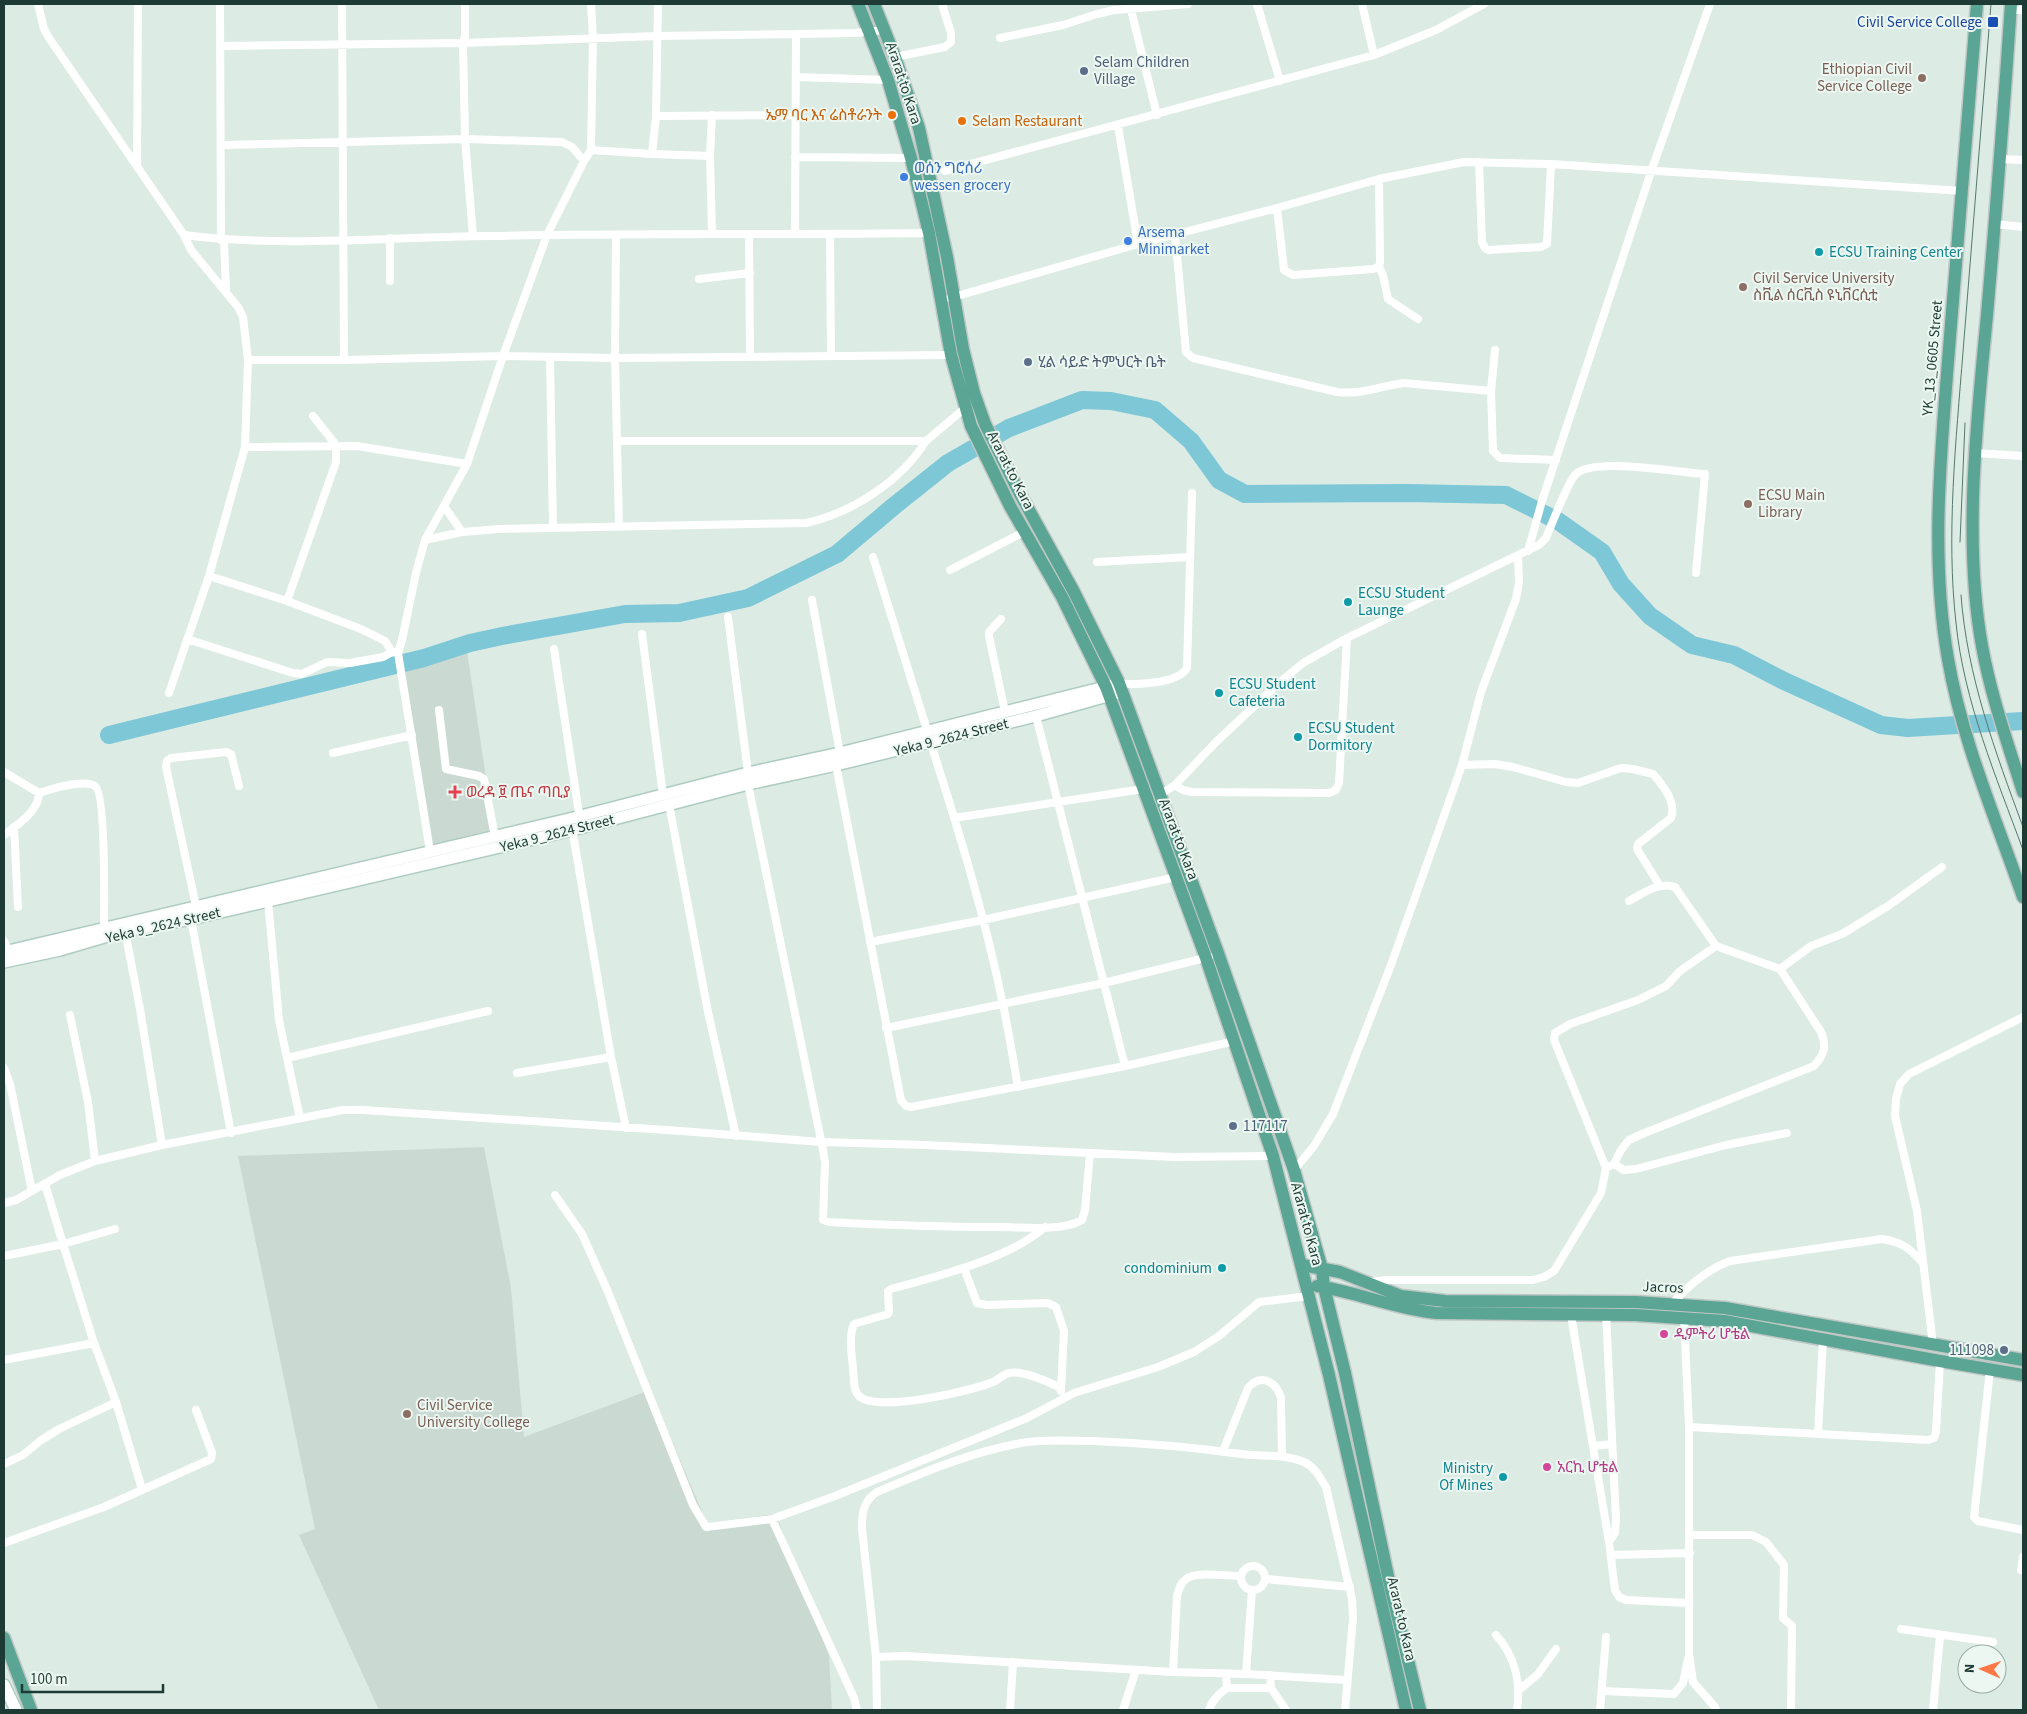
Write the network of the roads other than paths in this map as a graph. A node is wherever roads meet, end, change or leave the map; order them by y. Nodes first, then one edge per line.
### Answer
1 (38, 4) edge
2 (138, 4) edge
3 (220, 4) edge
4 (342, 4) edge
5 (464, 4) edge
6 (592, 4) edge
7 (658, 4) edge
8 (858, 4) edge
9 (874, 4) edge
10 (942, 4) edge
11 (1188, 4) edge
12 (1256, 4) edge
13 (1362, 4) edge
14 (1484, 4) edge
15 (1710, 4) edge
16 (1977, 4) edge
17 (2015, 8) edge
18 (1131, 10) junction
19 (885, 30) junction
20 (869, 32) junction
21 (796, 34) junction
22 (658, 36) junction
23 (593, 38) junction
24 (1000, 38) dead end
25 (343, 43) junction
26 (463, 43) junction
27 (221, 46) junction
28 (1374, 55) junction
29 (895, 57) junction
30 (796, 77) junction
31 (888, 80) junction
32 (1280, 81) junction
33 (712, 115) junction
34 (796, 115) junction
35 (1157, 115) junction
36 (656, 116) junction
37 (1118, 126) junction
38 (466, 139) junction
39 (344, 142) junction
40 (222, 145) junction
41 (591, 150) junction
42 (652, 154) junction
43 (710, 156) junction
44 (795, 157) junction
45 (911, 158) junction
46 (2000, 159) junction
47 (2023, 160) edge
48 (584, 161) junction
49 (1479, 162) junction
50 (1551, 164) junction
51 (137, 165) junction
52 (945, 171) dead end
53 (1651, 172) junction
54 (1379, 179) junction
55 (1962, 191) junction
56 (1277, 208) junction
57 (1995, 224) junction
58 (2023, 227) edge
59 (712, 233) junction
60 (929, 233) junction
61 (547, 234) junction
62 (749, 234) junction
63 (794, 234) junction
64 (830, 234) junction
65 (1175, 234) junction
66 (184, 235) junction
67 (473, 236) junction
68 (616, 236) junction
69 (390, 238) junction
70 (222, 240) junction
71 (343, 242) junction
72 (1138, 244) junction
73 (1379, 267) junction
74 (750, 273) junction
75 (699, 279) dead end
76 (390, 281) dead end
77 (226, 291) junction
78 (953, 297) junction
79 (940, 301) junction
80 (1418, 319) dead end
81 (1495, 350) dead end
82 (951, 355) junction
83 (503, 356) junction
84 (831, 356) junction
85 (550, 357) junction
86 (750, 357) junction
87 (615, 358) junction
88 (248, 360) junction
89 (344, 360) junction
90 (1491, 391) junction
91 (967, 399) junction
92 (313, 416) dead end
93 (618, 441) junction
94 (926, 441) junction
95 (336, 445) junction
96 (245, 447) junction
97 (1975, 453) junction
98 (2023, 456) edge
99 (1556, 460) junction
100 (467, 464) junction
101 (1192, 493) dead end
102 (444, 506) junction
103 (619, 526) junction
104 (553, 527) junction
105 (462, 532) junction
106 (1024, 532) junction
107 (425, 540) junction
108 (1528, 551) junction
109 (1518, 556) junction
110 (874, 557) dead end
111 (1190, 557) junction
112 (1097, 562) dead end
113 (950, 570) dead end
114 (1696, 573) dead end
115 (209, 576) junction
116 (1068, 595) junction
117 (812, 600) dead end
118 (287, 601) junction
119 (728, 617) dead end
120 (1001, 619) dead end
121 (642, 634) dead end
122 (1347, 638) junction
123 (186, 639) junction
124 (554, 649) dead end
125 (395, 653) junction
126 (1114, 690) junction
127 (168, 693) dead end
128 (1069, 702) junction
129 (439, 710) dead end
130 (1005, 712) junction
131 (1036, 716) junction
132 (412, 735) junction
133 (928, 736) junction
134 (332, 753) dead end
135 (840, 753) junction
136 (836, 765) junction
137 (1462, 765) junction
138 (4, 772) edge
139 (748, 779) junction
140 (1175, 785) junction
141 (239, 786) dead end
142 (1143, 789) junction
143 (2023, 792) edge
144 (39, 793) junction
145 (1161, 794) junction
146 (666, 800) junction
147 (1058, 802) junction
148 (954, 818) junction
149 (575, 823) junction
150 (14, 827) junction
151 (4, 835) edge
152 (495, 837) junction
153 (430, 851) junction
154 (1942, 867) dead end
155 (1176, 877) junction
156 (1660, 886) junction
157 (1084, 898) junction
158 (2023, 898) edge
159 (268, 901) junction
160 (1629, 901) dead end
161 (196, 906) junction
162 (18, 907) dead end
163 (191, 919) junction
164 (983, 920) junction
165 (104, 928) junction
166 (125, 931) junction
167 (870, 942) junction
168 (1716, 946) junction
169 (6, 948) edge
170 (1212, 955) junction
171 (4, 962) edge
172 (1780, 969) junction
173 (1104, 983) junction
174 (1003, 1005) junction
175 (488, 1011) dead end
176 (70, 1015) dead end
177 (2023, 1017) edge
178 (886, 1028) junction
179 (1235, 1041) junction
180 (610, 1057) junction
181 (287, 1058) junction
182 (1125, 1066) junction
183 (4, 1068) edge
184 (517, 1074) dead end
185 (1018, 1087) junction
186 (300, 1118) junction
187 (626, 1128) junction
188 (231, 1132) junction
189 (1787, 1133) dead end
190 (736, 1136) junction
191 (820, 1142) junction
192 (162, 1145) junction
193 (1090, 1154) junction
194 (1273, 1156) junction
195 (95, 1161) junction
196 (1610, 1166) junction
197 (1294, 1170) junction
198 (44, 1184) junction
199 (32, 1191) junction
200 (555, 1195) dead end
201 (4, 1204) edge
202 (1046, 1227) junction
203 (115, 1229) dead end
204 (64, 1244) junction
205 (4, 1256) edge
206 (1923, 1263) junction
207 (1302, 1266) junction
208 (964, 1268) junction
209 (1322, 1269) junction
210 (1368, 1282) junction
211 (1324, 1287) junction
212 (1308, 1291) junction
213 (1673, 1303) junction
214 (1725, 1308) junction
215 (1606, 1314) junction
216 (1570, 1315) junction
217 (1684, 1317) junction
218 (1724, 1321) junction
219 (1823, 1340) junction
220 (94, 1343) junction
221 (1933, 1345) junction
222 (4, 1360) edge
223 (2023, 1360) edge
224 (1940, 1361) junction
225 (1990, 1370) junction
226 (2023, 1375) edge
227 (1060, 1388) junction
228 (1063, 1398) junction
229 (116, 1402) junction
230 (196, 1410) dead end
231 (1689, 1427) junction
232 (1818, 1433) junction
233 (1612, 1444) junction
234 (1593, 1446) junction
235 (1223, 1451) junction
236 (1282, 1455) junction
237 (4, 1464) edge
238 (142, 1489) junction
239 (772, 1519) junction
240 (2023, 1530) edge
241 (1690, 1535) junction
242 (1609, 1542) junction
243 (4, 1543) edge
244 (1690, 1553) junction
245 (1611, 1555) junction
246 (2023, 1557) edge
247 (2021, 1570) dead end
248 (1241, 1576) junction
249 (1266, 1579) junction
250 (1350, 1587) junction
251 (1252, 1590) junction
252 (1688, 1603) junction
253 (1901, 1629) dead end
254 (1496, 1636) dead end
255 (1940, 1636) junction
256 (1606, 1637) dead end
257 (4, 1638) edge
258 (1993, 1642) dead end
259 (1556, 1649) dead end
260 (1689, 1654) junction
261 (876, 1657) junction
262 (1013, 1662) junction
263 (1136, 1670) junction
264 (1173, 1672) junction
265 (1226, 1674) junction
266 (1246, 1674) junction
267 (1270, 1675) junction
268 (1346, 1680) junction
269 (4, 1685) edge
270 (1227, 1688) junction
271 (1271, 1688) junction
272 (1518, 1691) junction
273 (1602, 1691) junction
274 (16, 1710) edge
275 (31, 1710) edge
276 (857, 1710) edge
277 (877, 1710) edge
278 (1010, 1710) edge
279 (1123, 1710) edge
280 (1209, 1710) edge
281 (1286, 1710) edge
282 (1345, 1710) edge
283 (1406, 1710) edge
284 (1420, 1710) edge
285 (1516, 1710) edge
286 (1600, 1710) edge
287 (1716, 1710) edge
288 (1791, 1710) edge
289 (1933, 1710) edge

1 - 51 street
2 - 51 street
3 - 27 street
4 - 25 street
5 - 26 street
6 - 23 street
7 - 22 street
8 - 20 main road, Ararat to Kara
9 - 19 main road, Ararat to Kara
10 - 29 street
11 - 18 street
12 - 32 street
13 - 28 street
14 - 28 street
15 - 53 street
16 - 55 main road, YK_13_0605 Street
17 - 46 main road
18 - 24 street
18 - 35 street
19 - 20 street
19 - 29 main road, Ararat to Kara
20 - 21 street
20 - 31 main road, Ararat to Kara
21 - 22 street
21 - 30 street
22 - 23 street
22 - 36 street
23 - 26 street
23 - 41 street
25 - 26 street
25 - 27 street
25 - 39 street
26 - 38 street
27 - 40 street
28 - 32 street
29 - 78 main road, Ararat to Kara
30 - 31 street
30 - 34 street
31 - 45 main road, Ararat to Kara
32 - 35 street
33 - 34 street
33 - 36 street
33 - 43 street
34 - 44 street
35 - 37 street
36 - 42 street
37 - 52 street
37 - 72 street
38 - 39 street
38 - 48 street
38 - 67 street
39 - 40 street
39 - 71 street
40 - 70 street
41 - 42 street
41 - 48 street
42 - 43 street
43 - 59 street
44 - 45 street
44 - 63 street
45 - 60 main road, Ararat to Kara
46 - 47 street
46 - 57 main road
48 - 61 street
49 - 50 street
49 - 50 street
49 - 54 street
50 - 53 street
51 - 66 street
53 - 55 street
53 - 99 street
54 - 56 street
54 - 73 street
55 - 158 main road, YK_13_0605 Street
56 - 65 street
56 - 73 street
57 - 58 street
57 - 97 main road
59 - 62 street
59 - 68 street
60 - 64 street
60 - 79 main road, Ararat to Kara
61 - 67 street
61 - 68 street
61 - 83 street
62 - 63 street
62 - 74 street
63 - 64 street
64 - 84 street
65 - 72 street
65 - 90 street
66 - 70 street
66 - 77 street
67 - 69 street
68 - 87 street
69 - 71 street
69 - 76 street
70 - 71 street
70 - 77 street
71 - 89 street
72 - 78 street
73 - 80 street
74 - 75 street
74 - 86 street
77 - 88 street
78 - 79 street
78 - 91 main road, Ararat to Kara
79 - 82 main road, Ararat to Kara
81 - 90 street
82 - 84 street
82 - 91 main road, Ararat to Kara
83 - 85 street
83 - 89 street
83 - 100 street
84 - 86 street
85 - 87 street
85 - 104 street
86 - 87 street
87 - 93 street
88 - 89 street
88 - 96 street
90 - 99 street
91 - 94 street
91 - 106 main road, Ararat to Kara
91 - 116 main road, Ararat to Kara
92 - 95 street
93 - 94 street
93 - 103 street
94 - 103 street
95 - 96 street
95 - 100 street
95 - 118 street
96 - 115 street
97 - 98 street
97 - 143 main road
99 - 108 street
100 - 102 street
101 - 111 street
102 - 105 street
102 - 107 street
103 - 104 street
104 - 105 street
105 - 107 street
106 - 113 street
106 - 116 main road, Ararat to Kara
107 - 125 street
108 - 109 street
108 - 114 street
109 - 122 street
109 - 137 street
110 - 133 street
111 - 112 street
111 - 126 street
115 - 118 street
115 - 123 street
116 - 126 main road, Ararat to Kara
117 - 135 street
118 - 125 street
119 - 139 street
120 - 130 street
121 - 146 street
122 - 140 street
122 - 140 street
123 - 125 street
123 - 127 street
124 - 149 street
125 - 132 street
126 - 128 main road, Yeka 9_2624 Street
126 - 142 main road, Ararat to Kara
126 - 145 main road, Ararat to Kara
128 - 130 main road, Yeka 9_2624 Street
128 - 131 main road, Yeka 9_2624 Street
129 - 152 street
130 - 133 main road, Yeka 9_2624 Street
131 - 133 main road, Yeka 9_2624 Street
131 - 147 street
132 - 134 street
132 - 153 street
133 - 135 main road, Yeka 9_2624 Street
133 - 136 main road, Yeka 9_2624 Street
133 - 148 street
135 - 139 main road, Yeka 9_2624 Street
136 - 139 main road, Yeka 9_2624 Street
136 - 167 street
137 - 156 street
137 - 197 street
138 - 144 street
139 - 146 main road, Yeka 9_2624 Street
139 - 191 street
140 - 145 street
141 - 161 street
142 - 147 street
142 - 155 main road, Ararat to Kara
144 - 150 street
144 - 165 street
145 - 170 main road, Ararat to Kara
146 - 149 main road, Yeka 9_2624 Street
146 - 190 street
147 - 148 street
147 - 157 street
148 - 164 street
149 - 152 main road, Yeka 9_2624 Street
149 - 159 main road, Yeka 9_2624 Street
149 - 180 street
150 - 151 street
150 - 162 street
152 - 153 main road, Yeka 9_2624 Street
153 - 161 main road, Yeka 9_2624 Street
154 - 172 street
155 - 157 street
155 - 170 main road, Ararat to Kara
156 - 160 street
156 - 168 street
157 - 164 street
157 - 173 street
159 - 163 main road, Yeka 9_2624 Street
159 - 181 street
161 - 165 main road, Yeka 9_2624 Street
163 - 166 main road, Yeka 9_2624 Street
163 - 188 street
164 - 167 street
164 - 174 street
165 - 169 main road, Yeka 9_2624 Street
166 - 171 main road, Yeka 9_2624 Street
166 - 192 street
167 - 178 street
168 - 172 street
168 - 196 street
170 - 173 street
170 - 179 main road, Ararat to Kara
170 - 197 main road, Ararat to Kara
172 - 196 street
173 - 174 street
173 - 182 street
174 - 178 street
174 - 185 street
175 - 181 street
176 - 195 street
177 - 206 street
178 - 185 street
179 - 182 street
179 - 194 main road, Ararat to Kara
180 - 184 street
180 - 187 street
181 - 186 street
182 - 185 street
183 - 199 street
186 - 187 street
186 - 188 street
187 - 190 street
188 - 192 street
189 - 196 street
190 - 191 street
191 - 193 street
191 - 202 street
192 - 195 street
193 - 194 street
193 - 202 street
194 - 207 main road, Ararat to Kara
195 - 198 street
196 - 210 street
197 - 209 main road, Ararat to Kara
198 - 199 street
198 - 204 street
199 - 201 street
200 - 239 street
202 - 208 street
203 - 204 street
204 - 205 street
204 - 220 street
206 - 213 street
206 - 221 street
207 - 209 main road, Jacros
207 - 212 main road, Ararat to Kara
208 - 227 street
208 - 227 street
209 - 210 main road, Jacros
209 - 211 main road, Ararat to Kara
210 - 213 main road, Jacros
211 - 212 main road, Jacros
211 - 216 main road, Jacros
211 - 284 main road, Ararat to Kara
212 - 228 street
212 - 283 main road, Ararat to Kara
213 - 214 main road, Jacros
214 - 218 main road
214 - 221 main road, Jacros
215 - 216 main road, Jacros
215 - 217 main road, Jacros
215 - 233 street
216 - 234 street
217 - 218 main road, Jacros
217 - 231 street
218 - 219 main road, Jacros
219 - 224 main road, Jacros
219 - 232 street
220 - 222 street
220 - 229 street
221 - 223 main road, Jacros
224 - 225 main road, Jacros
224 - 232 street
225 - 226 main road, Jacros
225 - 240 street
227 - 228 street
228 - 239 street
229 - 237 street
229 - 238 street
230 - 238 street
231 - 232 street
231 - 241 street
233 - 234 street
233 - 242 street
234 - 242 street
235 - 236 street
235 - 236 street
235 - 261 street
236 - 250 street
238 - 243 street
239 - 276 street
241 - 244 street
241 - 288 street
242 - 245 street
244 - 245 street
244 - 252 street
245 - 252 street
246 - 247 street
248 - 249 street
248 - 251 street
248 - 264 street
249 - 250 street
249 - 251 street
250 - 268 street
251 - 266 street
252 - 260 street
253 - 255 street
254 - 272 street
255 - 258 street
255 - 289 street
256 - 273 street
257 - 275 main road
259 - 272 street
260 - 273 street
260 - 287 street
261 - 262 street
261 - 277 street
262 - 263 street
262 - 278 street
263 - 264 street
263 - 279 street
264 - 265 street
265 - 266 street
265 - 270 street
266 - 267 street
267 - 268 street
267 - 271 street
268 - 282 street
269 - 274 main road
270 - 271 street
270 - 280 street
271 - 281 street
272 - 285 street
273 - 286 street

